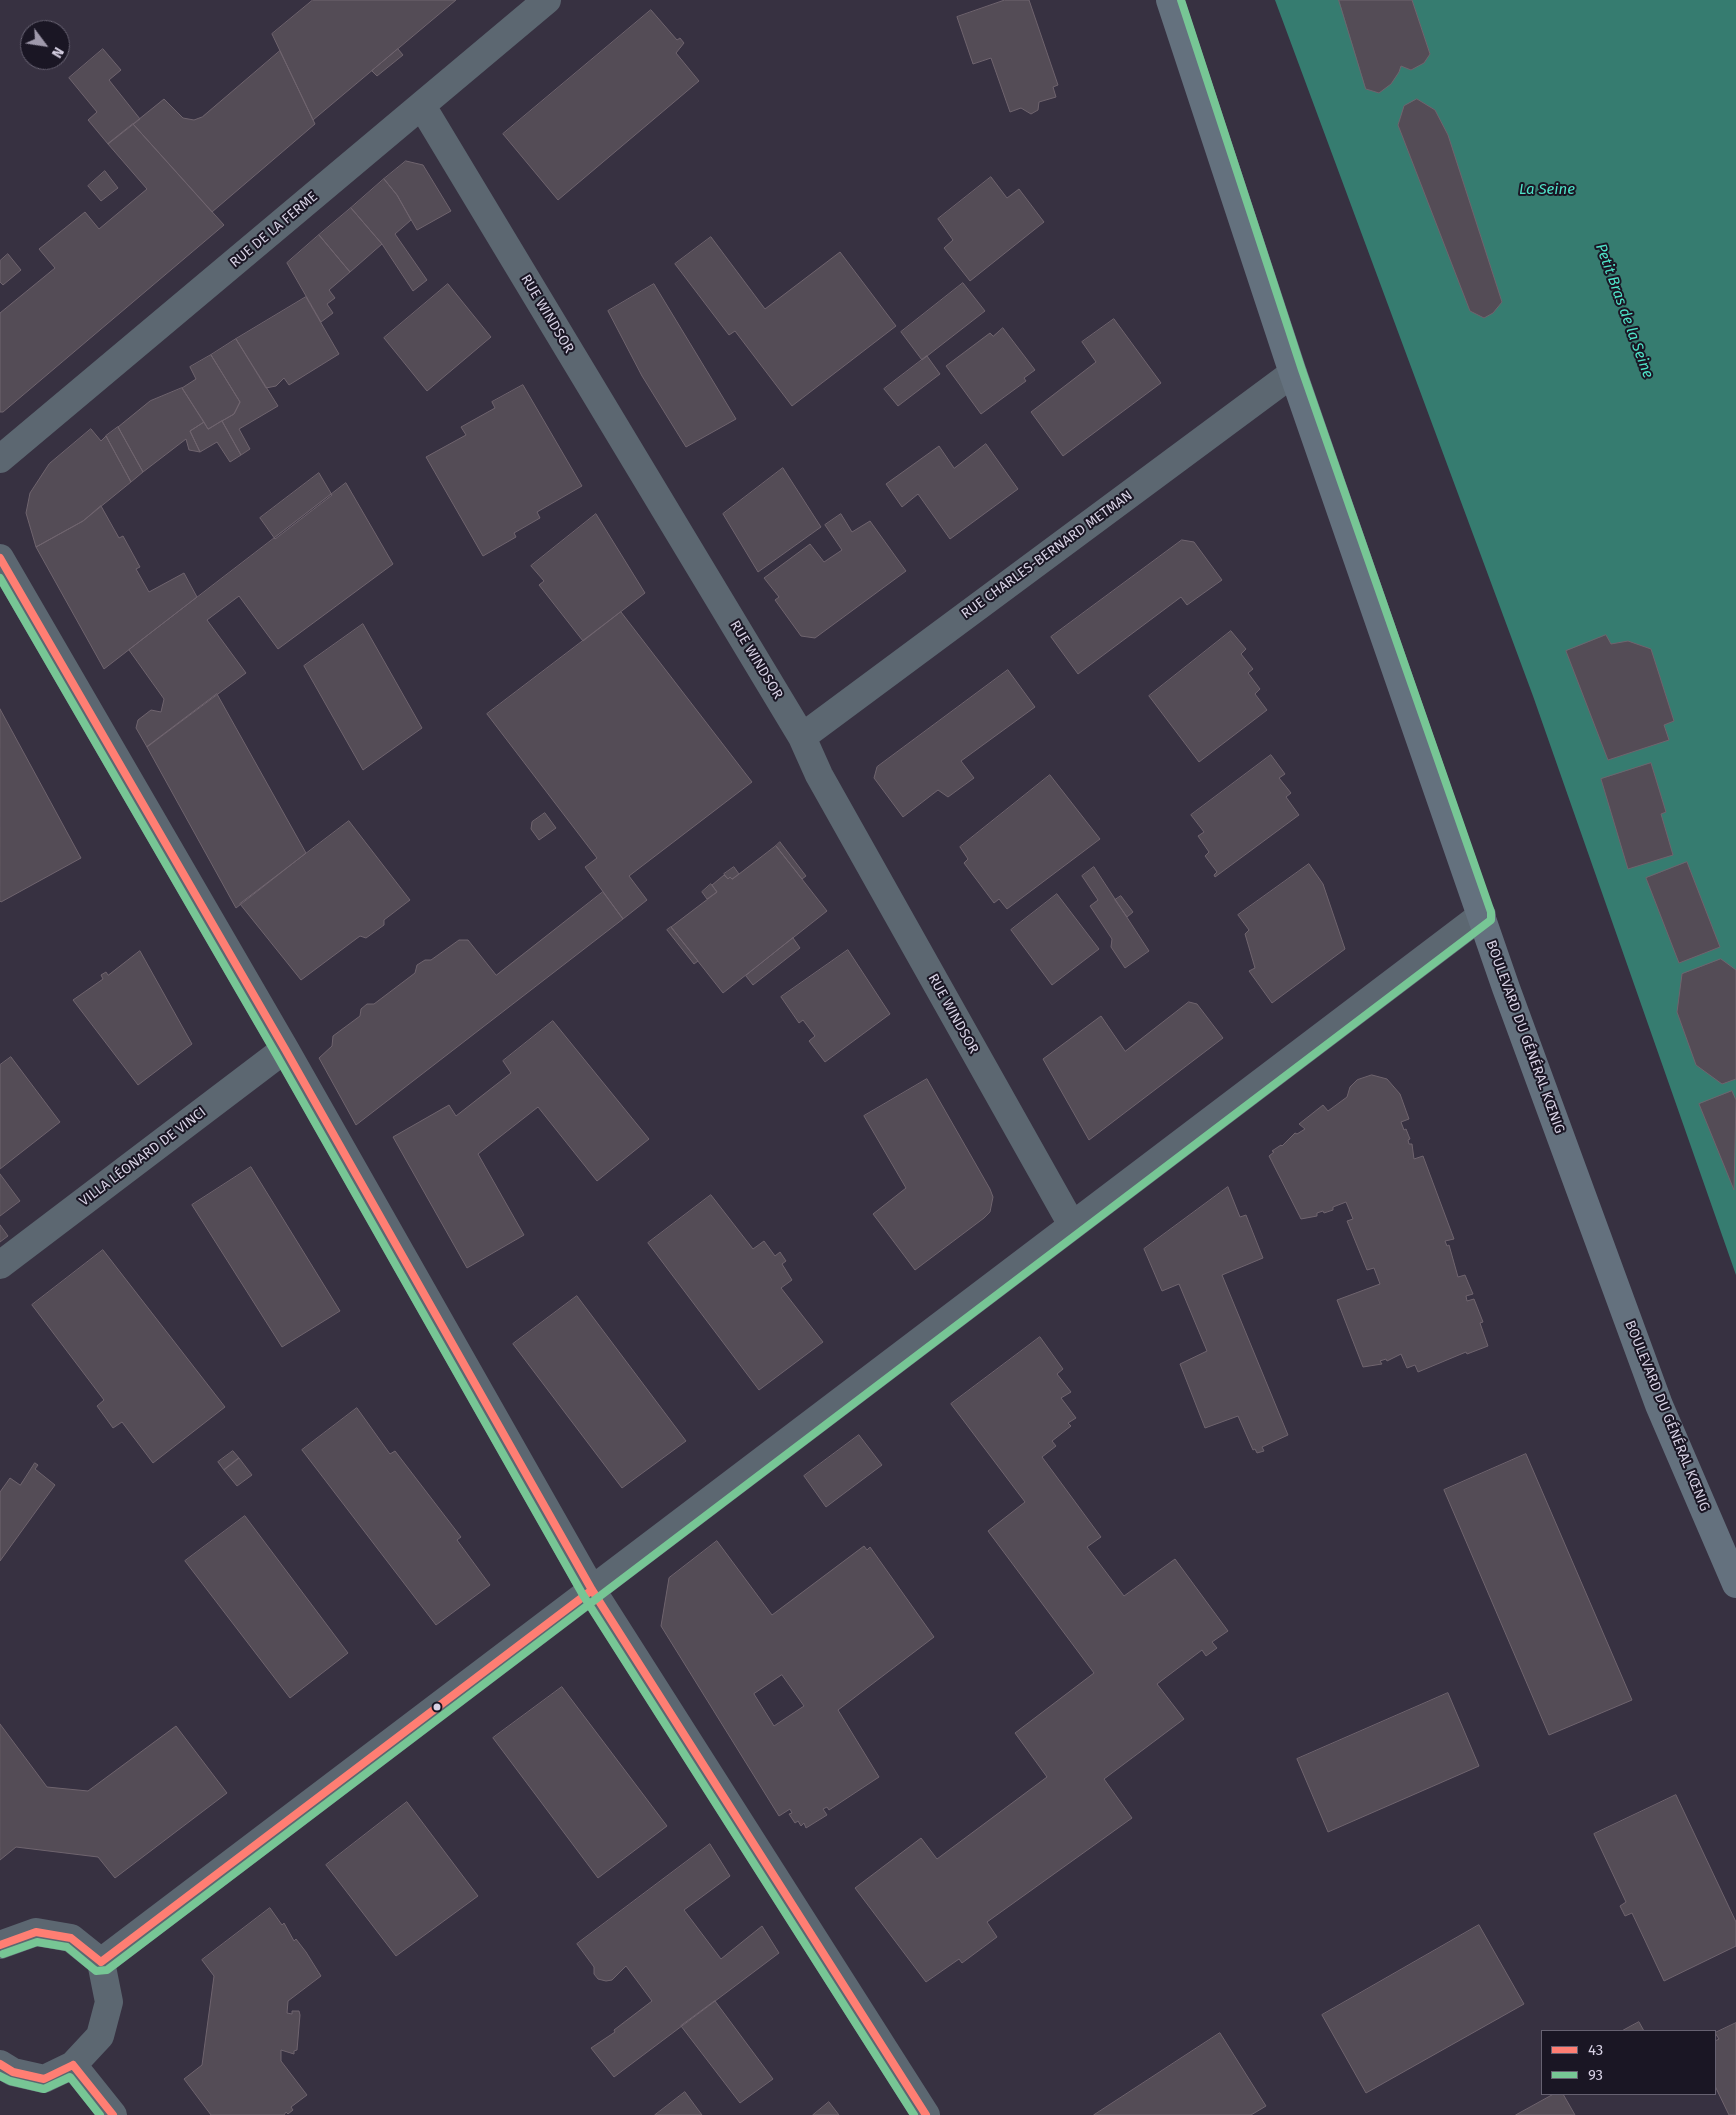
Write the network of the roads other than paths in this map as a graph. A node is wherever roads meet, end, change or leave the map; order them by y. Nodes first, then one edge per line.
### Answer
1 (547, 0) edge
2 (1170, 0) edge
3 (422, 106) junction
4 (1293, 373) junction
5 (0, 460) edge
6 (0, 558) edge
7 (802, 737) junction
8 (1482, 915) junction
9 (285, 1050) junction
10 (1072, 1225) junction
11 (0, 1265) edge
12 (1736, 1584) edge
13 (592, 1590) junction
14 (0, 1945) edge
15 (101, 1962) junction
16 (0, 2064) edge
17 (73, 2065) junction
18 (113, 2115) edge
19 (926, 2115) edge

1 - 3 street, RUE DE LA FERME
2 - 4 main road, BOULEVARD DU GÉNÉRAL KŒNIG
3 - 5 street, RUE DE LA FERME
3 - 7 street, RUE WINDSOR
4 - 7 street, RUE CHARLES-BERNARD METMAN
4 - 8 main road, BOULEVARD DU GÉNÉRAL KŒNIG
6 - 9 street
7 - 10 street, RUE WINDSOR
8 - 10 street
8 - 12 main road, BOULEVARD DU GÉNÉRAL KŒNIG
9 - 11 street, VILLA LÉONARD DE VINCI
9 - 13 street
10 - 13 street
13 - 15 street
13 - 19 street
14 - 15 street
15 - 17 street
16 - 17 street
17 - 18 street

